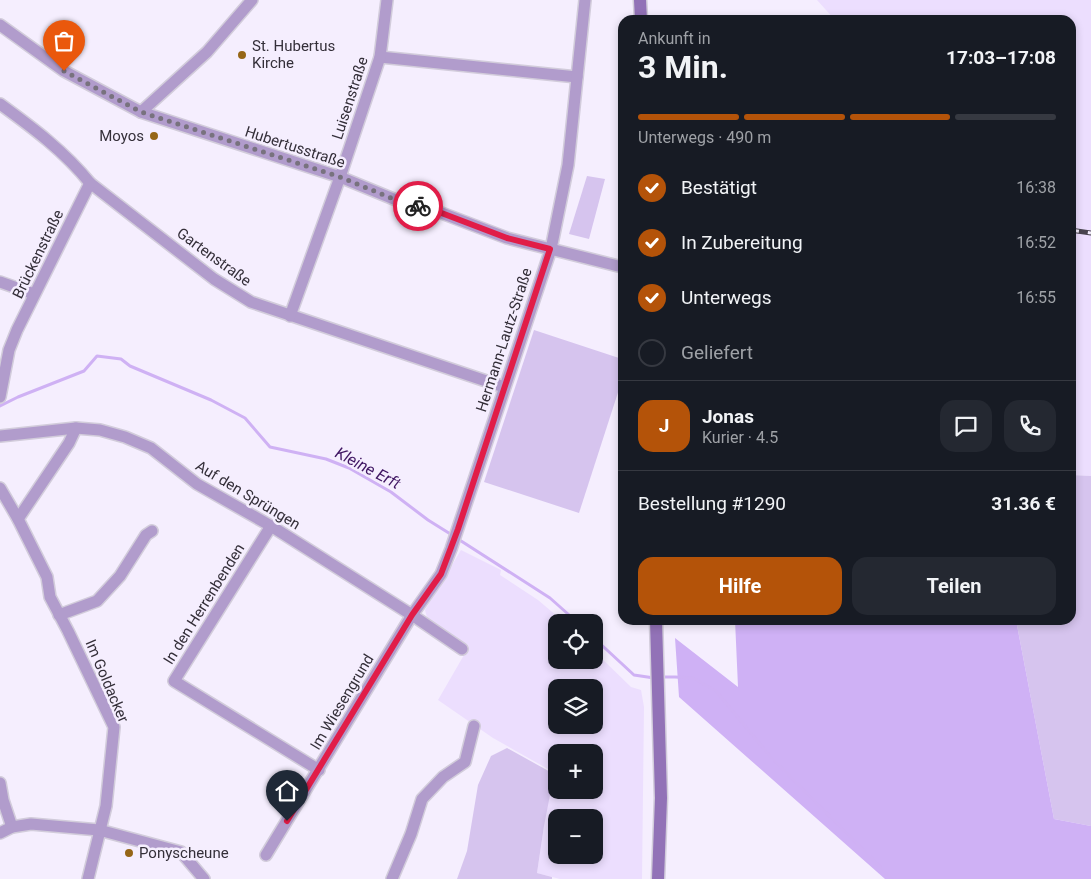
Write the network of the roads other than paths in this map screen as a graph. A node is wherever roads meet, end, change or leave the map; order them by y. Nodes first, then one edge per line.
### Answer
1 (252, 0) edge
2 (387, 0) edge
3 (585, 0) edge
4 (640, 0) edge
5 (641, 15) edge
6 (1, 28) edge
7 (380, 56) junction
8 (577, 77) junction
9 (0, 104) edge
10 (141, 112) junction
11 (340, 177) junction
12 (90, 182) junction
13 (550, 249) junction
14 (618, 266) edge
15 (0, 282) edge
16 (34, 294) junction
17 (290, 316) junction
18 (504, 387) junction
19 (0, 395) edge
20 (76, 428) junction
21 (0, 436) edge
22 (0, 488) edge
23 (18, 519) junction
24 (271, 526) junction
25 (152, 531) dead end
26 (59, 615) junction
27 (412, 615) junction
28 (656, 625) edge
29 (462, 649) dead end
30 (474, 726) dead end
31 (319, 770) junction
32 (0, 782) edge
33 (12, 827) junction
34 (99, 830) junction
35 (0, 833) edge
36 (266, 855) dead end
37 (88, 879) edge
38 (204, 879) edge
39 (392, 879) edge
40 (658, 879) edge

1 - 10 street
2 - 7 street, Luisenstraße
3 - 8 street, Hermann-Lautz-Straße
4 - 5 main road
6 - 10 street, Hubertusstraße
7 - 8 street
7 - 11 street, Luisenstraße
8 - 13 street, Hermann-Lautz-Straße
9 - 12 street, Gartenstraße
10 - 11 street, Hubertusstraße
11 - 13 street, Hubertusstraße
11 - 17 street, Luisenstraße
12 - 16 street, Brückenstraße
12 - 17 street, Gartenstraße
13 - 14 street, Hubertusstraße
13 - 18 street, Hermann-Lautz-Straße
15 - 16 street
16 - 19 street, Brückenstraße
17 - 18 street, Gartenstraße
18 - 27 street, Hermann-Lautz-Straße
20 - 21 street, Auf den Sprüngen
20 - 23 street
20 - 24 street, Auf den Sprüngen
22 - 23 street, Im Goldacker
23 - 26 street, Im Goldacker
24 - 27 street, Auf den Sprüngen
24 - 31 street, In den Herrenbenden
25 - 26 street
26 - 34 street, Im Goldacker
27 - 29 street, Auf den Sprüngen
27 - 31 street, Im Wiesengrund
28 - 40 main road
30 - 39 street
31 - 36 street, Im Wiesengrund
32 - 33 street
33 - 34 street
33 - 35 street
34 - 37 street, Im Goldacker
34 - 38 street

